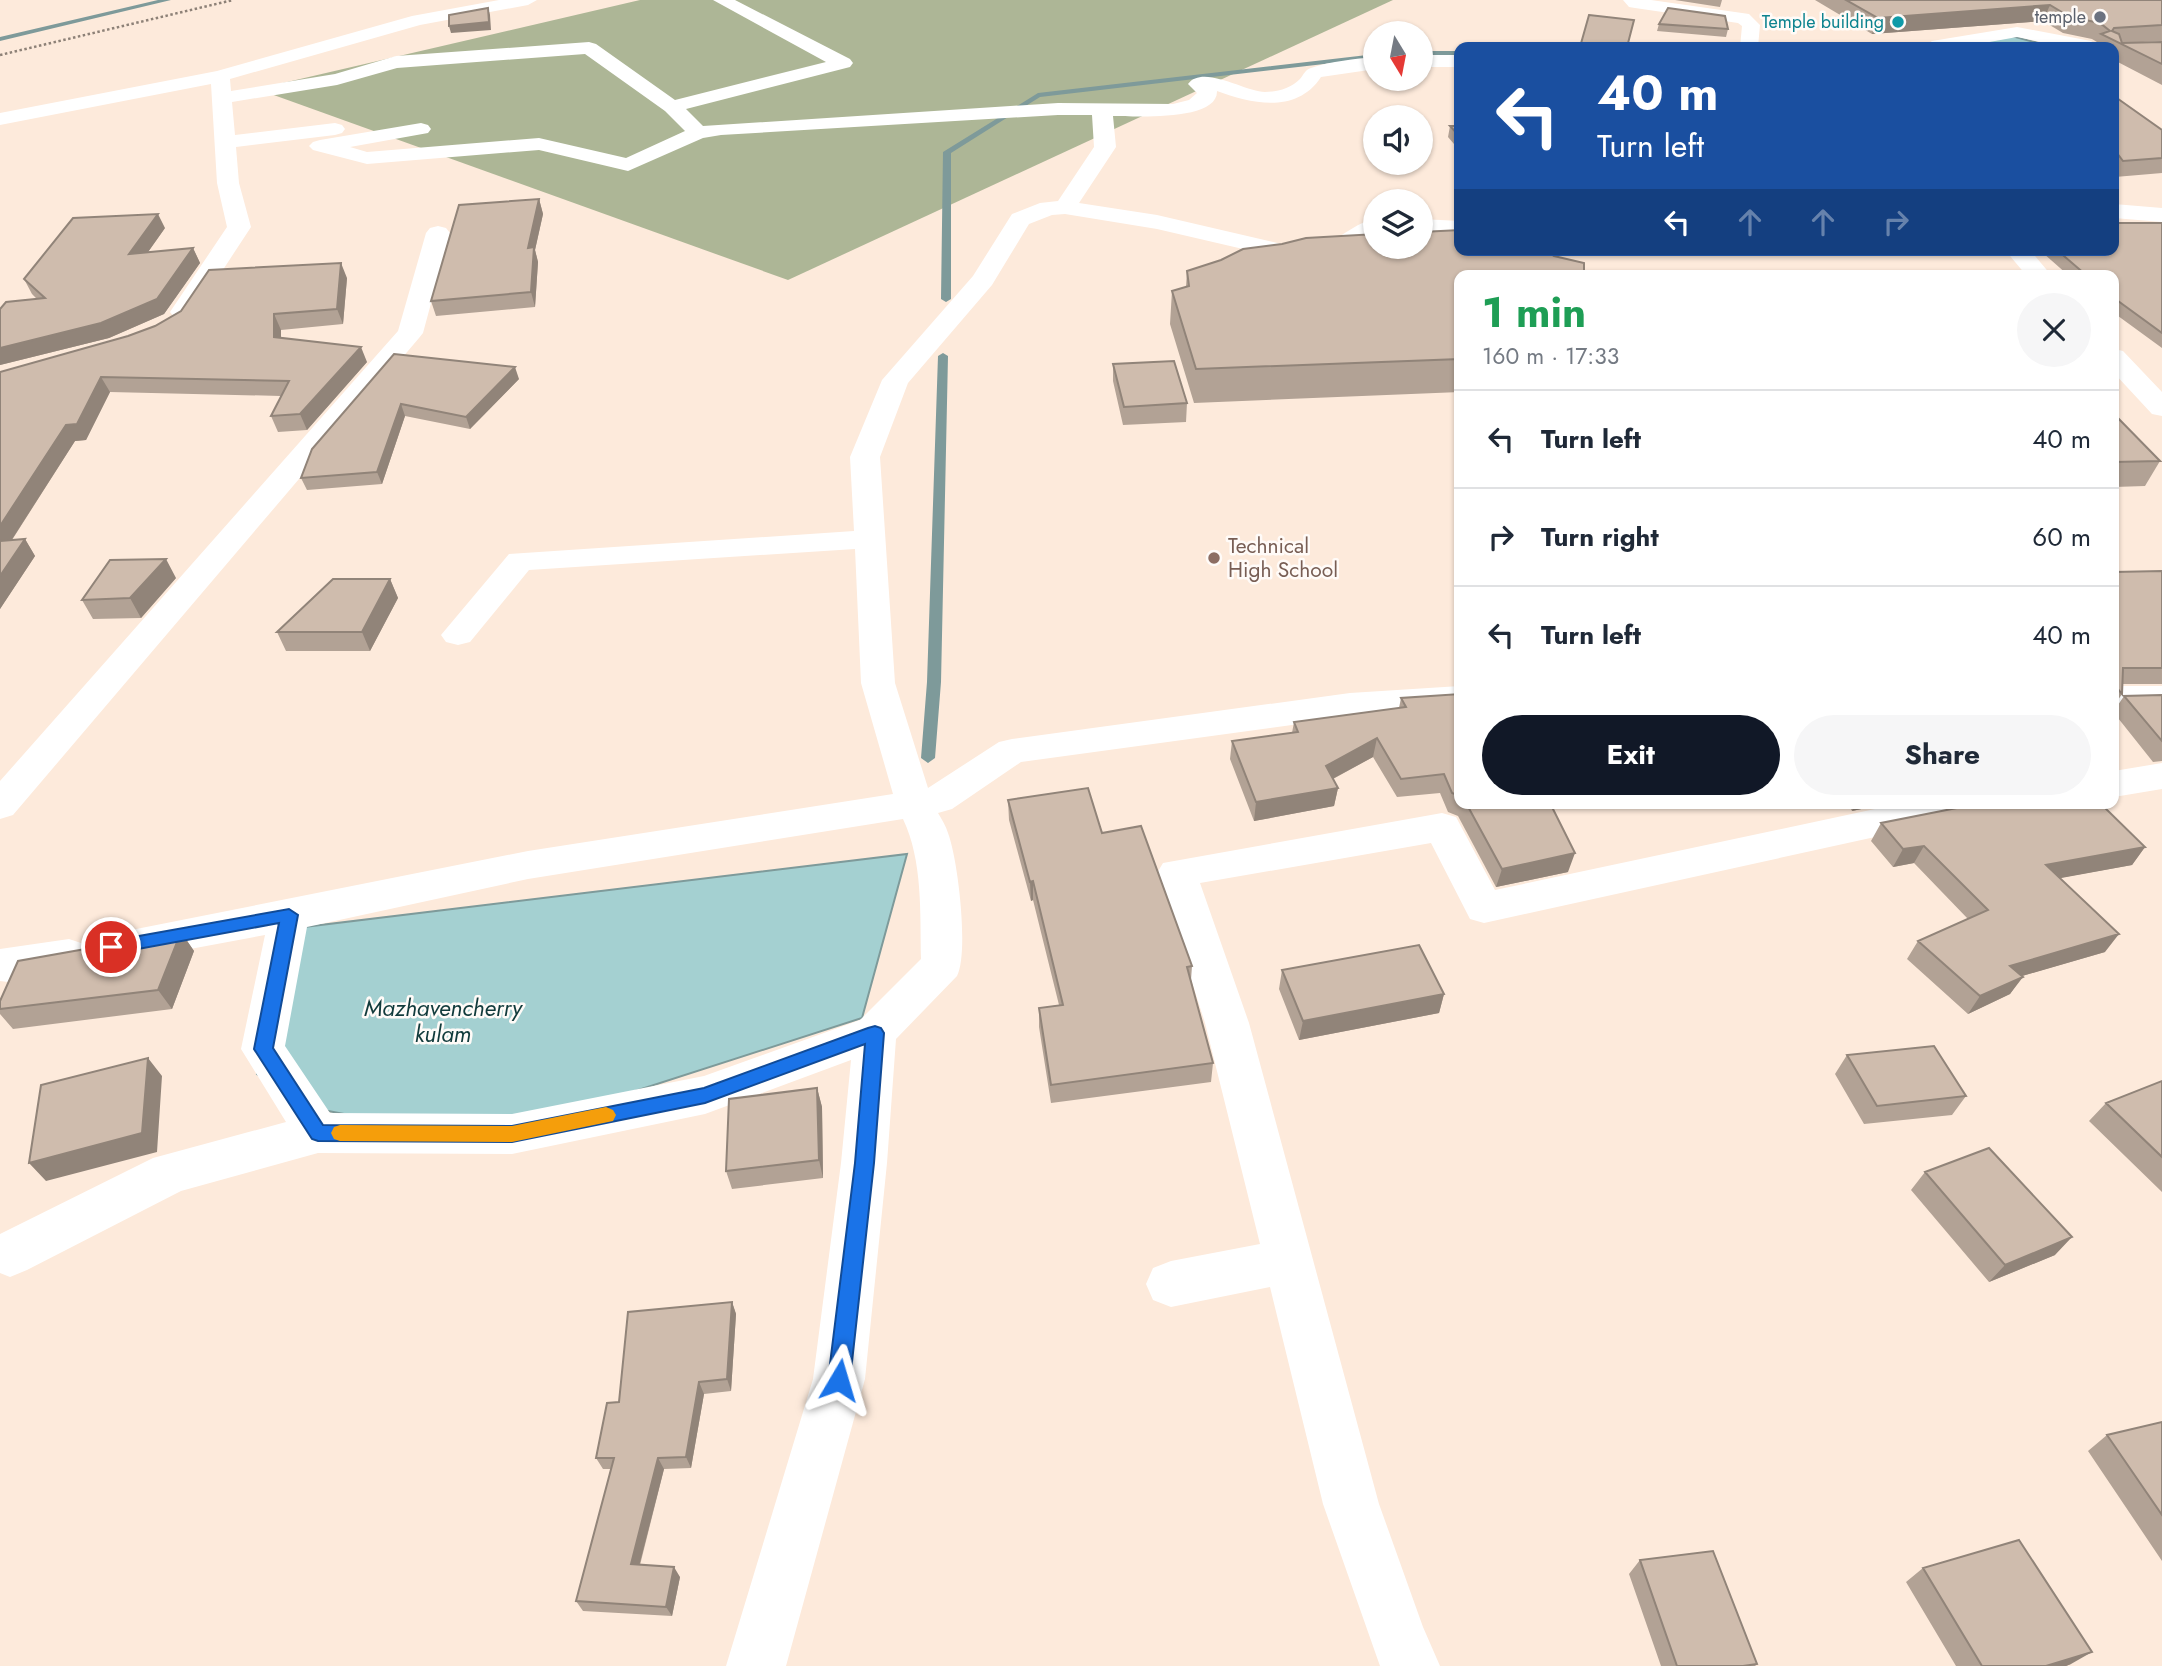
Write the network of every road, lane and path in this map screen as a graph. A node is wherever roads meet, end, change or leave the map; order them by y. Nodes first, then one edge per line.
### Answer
1 (233, 0) edge
2 (528, 0) edge
3 (722, 0) edge
4 (1632, 0) edge
5 (375, 12) dead end
6 (391, 27) junction
7 (1749, 42) edge
8 (1960, 42) edge
9 (2066, 42) edge
10 (0, 55) edge
11 (1433, 61) edge
12 (1454, 61) edge
13 (1363, 64) edge
14 (221, 87) junction
15 (672, 107) junction
16 (1102, 110) junction
17 (0, 119) edge
18 (335, 129) dead end
19 (421, 129) dead end
20 (698, 133) junction
21 (225, 142) junction
22 (1065, 207) junction
23 (2119, 211) edge
24 (2162, 215) edge
25 (1433, 227) edge
26 (1454, 228) edge
27 (1363, 229) edge
28 (438, 233) dead end
29 (2022, 256) edge
30 (2035, 270) edge
31 (169, 325) edge
32 (2119, 365) edge
33 (2162, 408) edge
34 (869, 539) junction
35 (458, 635) dead end
36 (1454, 697) edge
37 (2119, 698) edge
38 (2162, 698) edge
39 (2162, 776) edge
40 (2119, 783) edge
41 (914, 803) junction
42 (0, 806) edge
43 (1951, 809) edge
44 (289, 915) junction
45 (0, 965) edge
46 (875, 1033) junction
47 (318, 1133) junction
48 (10, 1254) dead end
49 (1289, 1261) junction
50 (1171, 1284) dead end
51 (757, 1666) edge
52 (1410, 1666) edge

1 - 10 path
2 - 6 street
3 - 15 street
4 - 7 street
5 - 6 street
6 - 14 street
8 - 9 street
11 - 12 street
13 - 16 street
14 - 15 street
14 - 17 street
14 - 21 street
15 - 20 street
16 - 20 street
16 - 22 street
18 - 21 street
19 - 20 street
21 - 31 street
22 - 27 street
22 - 34 street
23 - 24 street
25 - 26 street
28 - 42 street
29 - 30 street
32 - 33 street
34 - 35 street
34 - 41 street
36 - 41 street
37 - 38 street
39 - 40 street
41 - 44 street
41 - 46 street
43 - 49 street
44 - 45 street
44 - 47 street
46 - 47 street
46 - 51 street
47 - 48 street
49 - 50 street
49 - 52 street

